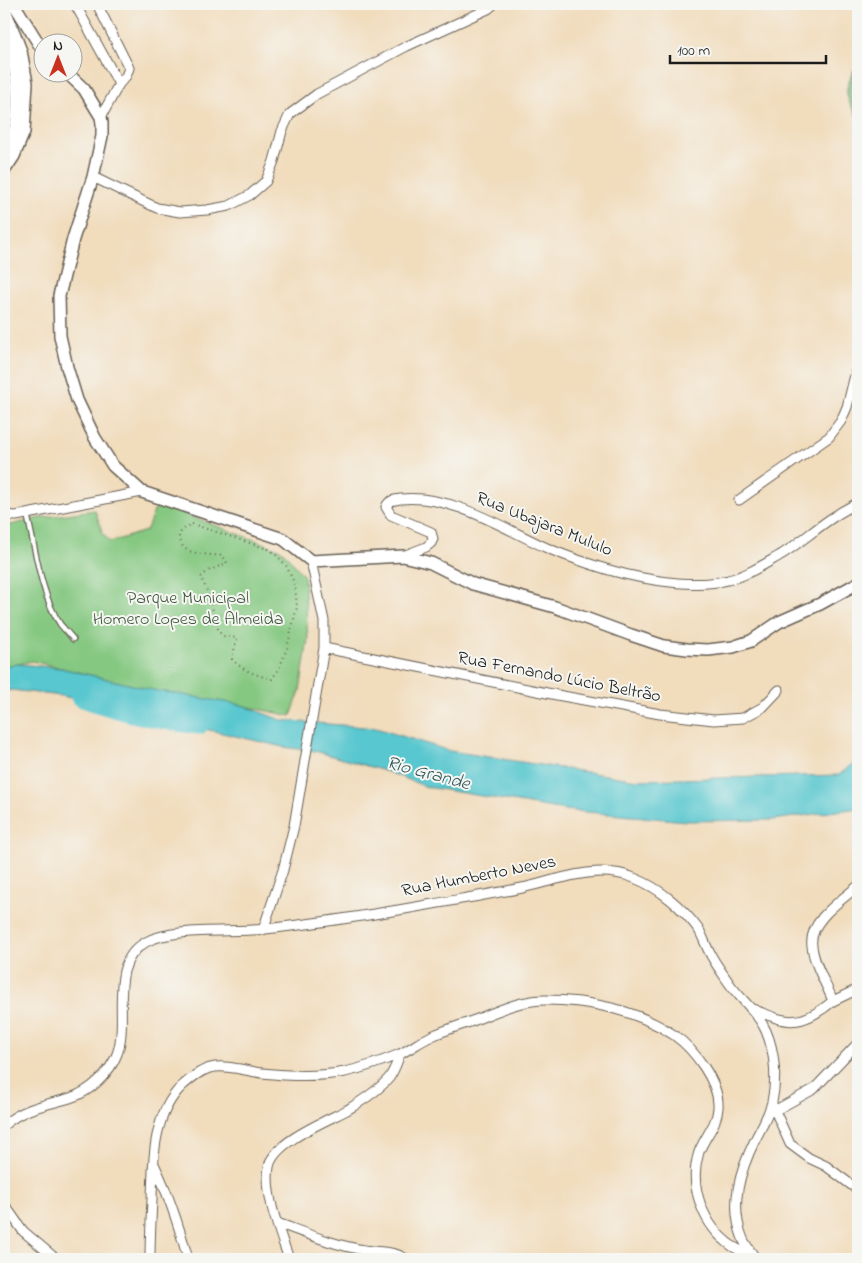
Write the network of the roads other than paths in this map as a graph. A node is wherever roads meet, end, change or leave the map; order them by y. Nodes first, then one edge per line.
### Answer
1 (14, 4) edge
2 (75, 4) edge
3 (97, 4) edge
4 (494, 4) edge
5 (4, 7) edge
6 (4, 28) edge
7 (32, 32) edge
8 (77, 82) edge
9 (119, 84) junction
10 (101, 118) junction
11 (4, 159) edge
12 (4, 171) edge
13 (93, 177) junction
14 (858, 363) edge
15 (142, 492) junction
16 (739, 500) dead end
17 (858, 503) edge
18 (26, 513) junction
19 (4, 515) edge
20 (403, 556) junction
21 (311, 561) junction
22 (858, 583) edge
23 (73, 638) dead end
24 (324, 648) junction
25 (779, 690) dead end
26 (858, 886) edge
27 (263, 930) junction
28 (858, 989) edge
29 (833, 1001) junction
30 (750, 1008) junction
31 (858, 1043) edge
32 (400, 1054) junction
33 (774, 1107) junction
34 (4, 1125) edge
35 (153, 1162) junction
36 (858, 1190) edge
37 (4, 1204) edge
38 (277, 1223) junction
39 (56, 1259) edge
40 (150, 1259) edge
41 (188, 1259) edge
42 (288, 1259) edge
43 (405, 1259) edge
44 (756, 1259) edge

1 - 7 street
2 - 9 street
3 - 9 street
4 - 13 street
5 - 12 street
6 - 11 street
8 - 10 street
9 - 10 street
10 - 13 street
13 - 15 street
14 - 16 street
15 - 18 street
15 - 21 street
17 - 20 street, Rua Ubajara Mululo
18 - 19 street
18 - 23 lane
20 - 21 street
20 - 22 street
21 - 24 street
24 - 25 street, Rua Fernando Lúcio Beltrão
24 - 27 street
26 - 29 street
27 - 30 street, Rua Humberto Neves
27 - 34 street, Rua Humberto Neves
28 - 29 street
29 - 30 street
30 - 33 street, Rua Humberto Neves
31 - 33 street
32 - 35 street
32 - 38 street
32 - 44 street
33 - 36 street
33 - 44 street, Rua Humberto Neves
35 - 40 street
35 - 41 street
37 - 39 street
38 - 42 street
38 - 43 street

